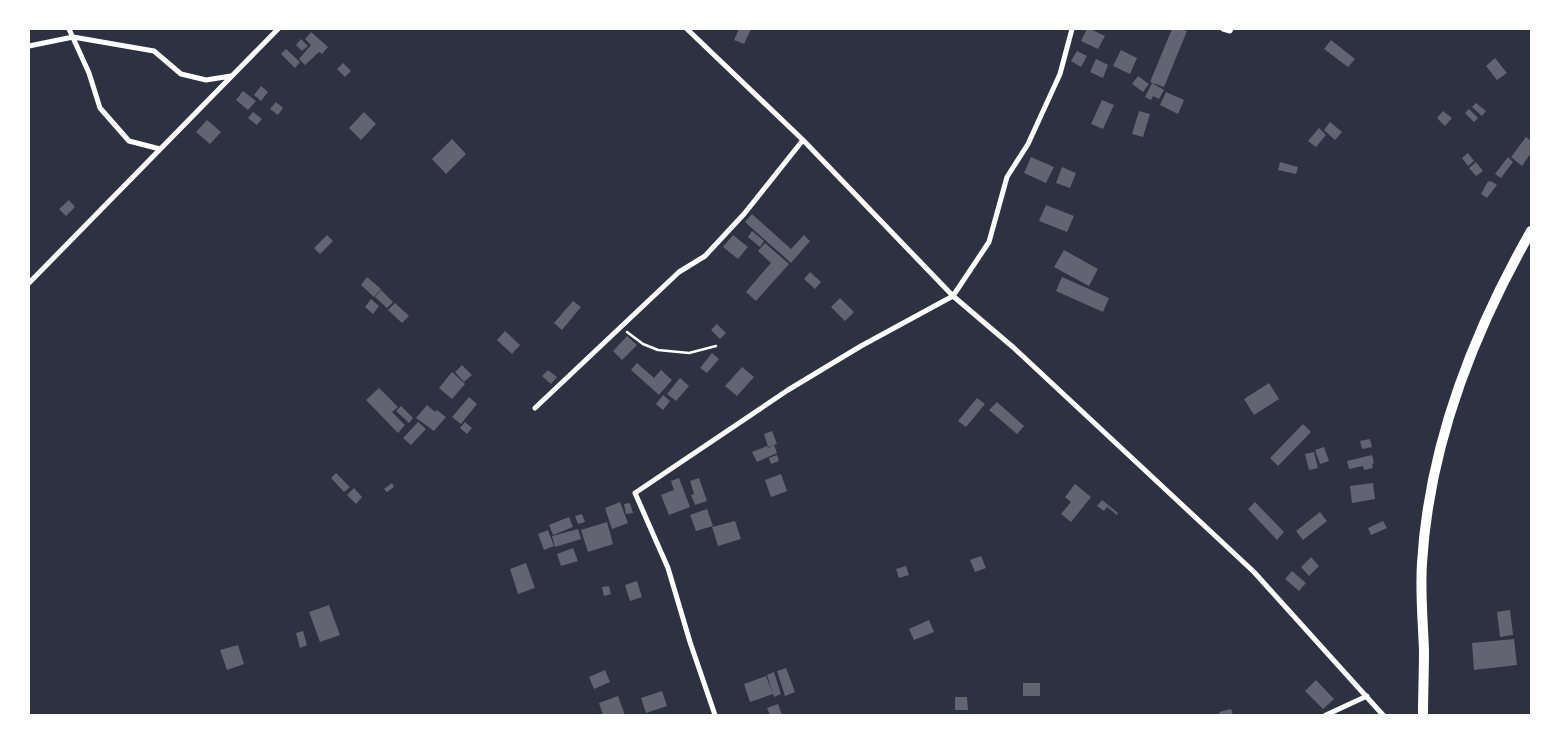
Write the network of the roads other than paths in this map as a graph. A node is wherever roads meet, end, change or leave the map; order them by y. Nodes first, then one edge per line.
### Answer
1 (69, 29) edge
2 (278, 29) edge
3 (687, 29) edge
4 (1072, 29) edge
5 (1223, 29) edge
6 (1231, 29) edge
7 (74, 38) junction
8 (29, 46) edge
9 (232, 76) junction
10 (803, 140) junction
11 (160, 149) junction
12 (1531, 231) edge
13 (29, 283) edge
14 (954, 296) junction
15 (535, 408) dead end
16 (1367, 696) junction
17 (715, 715) edge
18 (1326, 715) edge
19 (1383, 715) edge
20 (1423, 715) edge

1 - 7 street
2 - 9 street
3 - 10 street
4 - 14 street
5 - 6 street
7 - 8 street
7 - 9 street
7 - 11 street
9 - 11 street
10 - 14 street
10 - 15 street
11 - 13 street
12 - 20 main road
14 - 16 street
14 - 17 street
16 - 18 street
16 - 19 street

